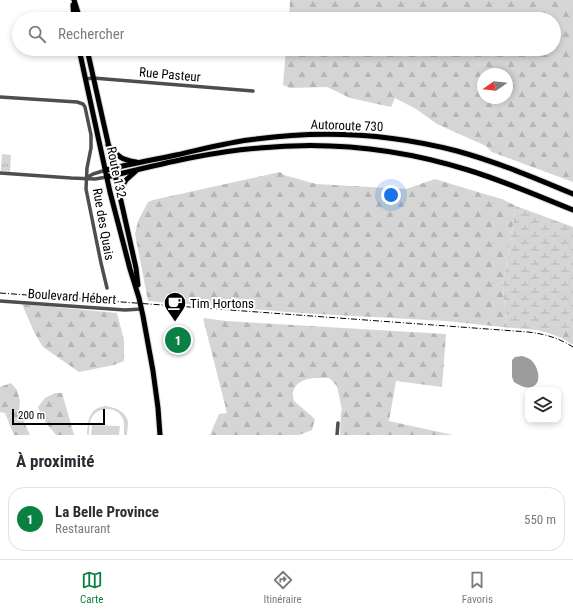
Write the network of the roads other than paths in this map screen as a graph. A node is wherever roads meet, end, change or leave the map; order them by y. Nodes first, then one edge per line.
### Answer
1 (73, 0) edge
2 (74, 12) edge
3 (77, 12) edge
4 (81, 56) edge
5 (88, 56) edge
6 (93, 78) junction
7 (86, 79) junction
8 (253, 91) dead end
9 (0, 97) edge
10 (108, 145) junction
11 (139, 163) junction
12 (113, 168) junction
13 (106, 170) junction
14 (138, 170) junction
15 (0, 173) edge
16 (114, 175) junction
17 (107, 176) junction
18 (86, 178) junction
19 (118, 193) junction
20 (573, 194) edge
21 (573, 210) edge
22 (107, 288) dead end
23 (139, 298) junction
24 (0, 301) edge
25 (142, 309) junction
26 (338, 422) dead end
27 (160, 435) edge
28 (337, 435) edge

1 - 2 highway
1 - 3 highway
4 - 7 highway, Route 132
5 - 6 highway, Route 132
6 - 7 street, Rue Pasteur
6 - 8 street, Rue Pasteur
6 - 10 highway, Route 132
7 - 13 highway, Route 132
9 - 18 street, Rue des Quais
10 - 11 highway
10 - 12 highway, Route 132
11 - 12 highway, Autoroute 730
11 - 20 highway, Autoroute 730
12 - 13 highway, Autoroute 730
12 - 16 highway, Route 132
13 - 17 highway, Route 132
13 - 18 street
14 - 16 highway, Autoroute 730
14 - 19 highway
14 - 21 highway, Autoroute 730
15 - 18 street
16 - 17 highway, Autoroute 730
16 - 19 highway, Route 132
17 - 18 street
17 - 23 highway, Route 132
18 - 22 street, Rue des Quais
19 - 23 highway, Route 132
23 - 25 highway, Route 132
24 - 25 street, Boulevard Hébert
25 - 27 highway, Route 132
26 - 28 street

